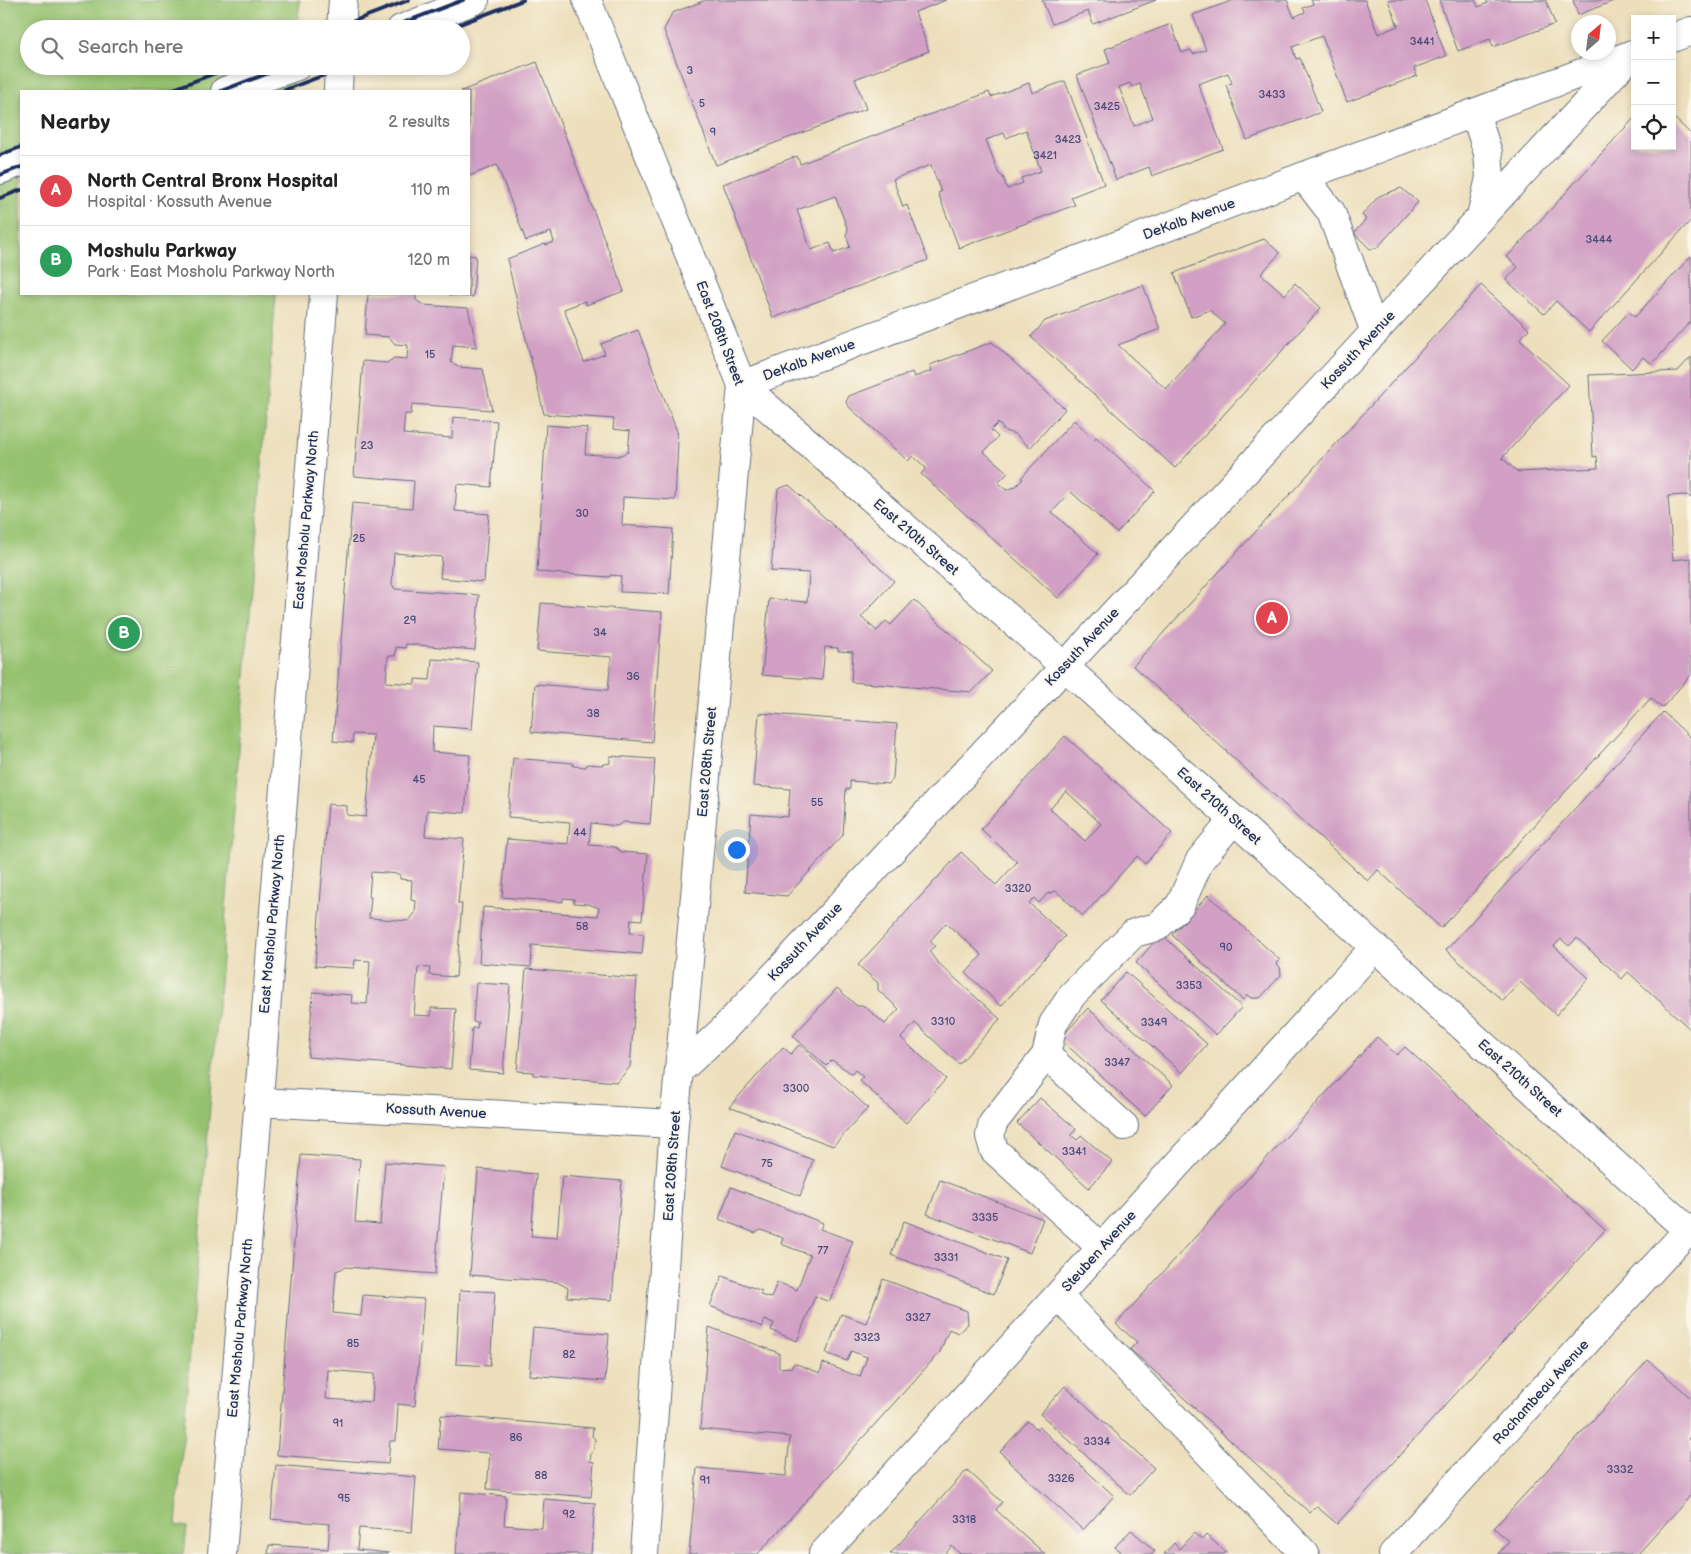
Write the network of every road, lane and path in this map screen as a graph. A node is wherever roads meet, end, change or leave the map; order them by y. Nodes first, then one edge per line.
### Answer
1 (343, 0) edge
2 (475, 0) edge
3 (587, 0) edge
4 (342, 20) edge
5 (424, 20) edge
6 (1691, 31) edge
7 (1676, 37) edge
8 (1631, 55) edge
9 (1631, 57) edge
10 (270, 75) edge
11 (339, 75) edge
12 (228, 90) edge
13 (338, 90) edge
14 (1475, 112) junction
15 (20, 162) edge
16 (0, 170) edge
17 (1304, 177) junction
18 (1480, 218) junction
19 (324, 295) edge
20 (1375, 332) junction
21 (742, 385) junction
22 (1064, 666) junction
23 (1234, 819) junction
24 (1375, 947) junction
25 (1046, 1055) junction
26 (679, 1071) junction
27 (258, 1102) junction
28 (674, 1124) junction
29 (1124, 1126) dead end
30 (1689, 1232) edge
31 (1102, 1248) junction
32 (1058, 1296) junction
33 (222, 1554) edge
34 (644, 1554) edge
35 (823, 1554) edge
36 (1305, 1554) edge
37 (1393, 1554) edge

1 - 4 street
2 - 5 street
3 - 21 street, East 208th Street
6 - 7 street
8 - 14 street, DeKalb Avenue
9 - 18 street, Kossuth Avenue
10 - 12 street
11 - 13 street
14 - 17 street, DeKalb Avenue
14 - 18 street, Kossuth Avenue
15 - 16 street
17 - 20 street
17 - 21 street, DeKalb Avenue
18 - 20 street, Kossuth Avenue
19 - 27 street, East Mosholu Parkway North
20 - 22 street, Kossuth Avenue
21 - 22 street, East 210th Street
21 - 26 street, East 208th Street
22 - 23 street, East 210th Street
22 - 26 street, Kossuth Avenue
23 - 24 street, East 210th Street
23 - 25 street
24 - 30 street, East 210th Street
24 - 31 street, Steuben Avenue
25 - 29 street
25 - 31 street
26 - 28 street, East 208th Street
27 - 28 street, Kossuth Avenue
27 - 33 street, East Mosholu Parkway North
28 - 34 street, East 208th Street
30 - 37 street, Rochambeau Avenue
31 - 32 street, Steuben Avenue
32 - 35 street, Steuben Avenue
32 - 36 street

